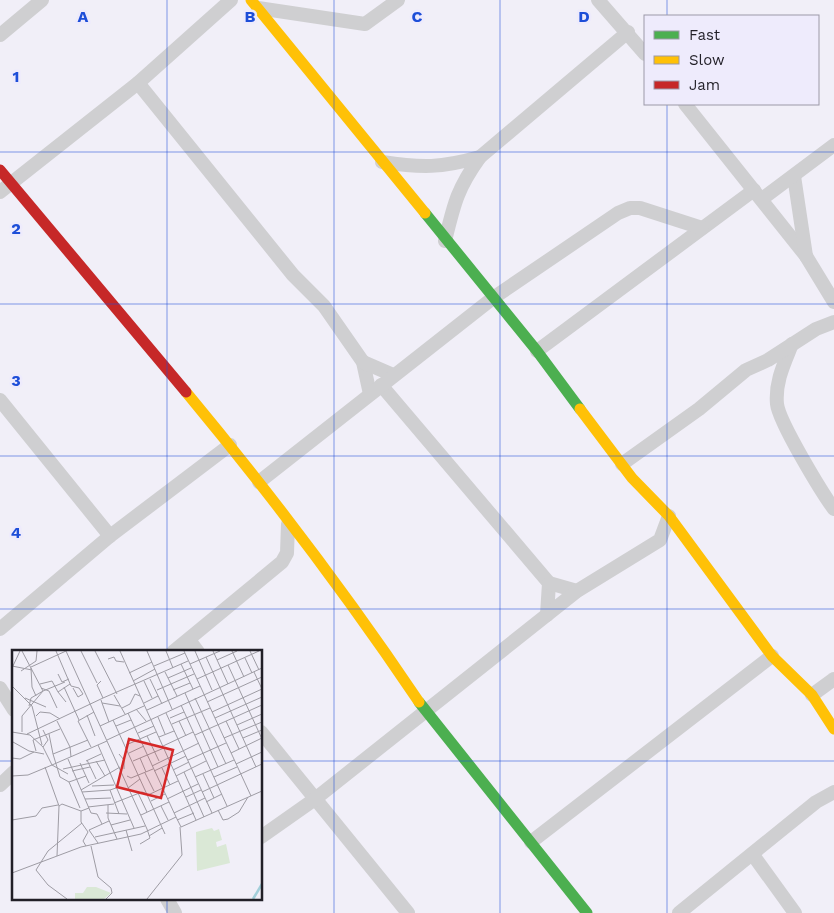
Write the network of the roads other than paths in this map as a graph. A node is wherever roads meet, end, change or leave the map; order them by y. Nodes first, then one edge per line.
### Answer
1 (42, 0) edge
2 (232, 0) edge
3 (398, 0) edge
4 (598, 0) edge
5 (254, 4) edge
6 (628, 32) junction
7 (0, 35) edge
8 (644, 53) edge
9 (138, 83) junction
10 (686, 105) edge
11 (834, 145) edge
12 (480, 157) junction
13 (382, 162) junction
14 (0, 170) edge
15 (794, 176) junction
16 (5, 188) edge
17 (758, 195) junction
18 (702, 228) junction
19 (445, 241) junction
20 (806, 256) junction
21 (493, 298) junction
22 (834, 302) edge
23 (834, 322) edge
24 (792, 344) junction
25 (538, 351) junction
26 (363, 362) junction
27 (393, 375) junction
28 (381, 385) junction
29 (370, 394) junction
30 (0, 400) edge
31 (230, 445) junction
32 (622, 464) junction
33 (258, 482) junction
34 (834, 509) edge
35 (669, 516) junction
36 (288, 524) junction
37 (110, 536) junction
38 (548, 583) junction
39 (577, 591) junction
40 (547, 615) junction
41 (0, 629) edge
42 (189, 640) junction
43 (176, 650) edge
44 (196, 650) edge
45 (772, 656) junction
46 (834, 679) edge
47 (0, 688) edge
48 (812, 695) junction
49 (12, 707) edge
50 (425, 711) junction
51 (834, 729) edge
52 (262, 733) edge
53 (12, 774) edge
54 (0, 785) edge
55 (834, 792) edge
56 (315, 800) junction
57 (262, 836) edge
58 (531, 842) junction
59 (753, 855) junction
60 (408, 913) edge
61 (587, 913) edge
62 (678, 913) edge
63 (795, 913) edge

1 - 7 street
2 - 9 street
3 - 5 street
4 - 6 street
5 - 13 street
6 - 8 street
6 - 12 street
9 - 16 street
9 - 26 street
10 - 17 street
11 - 15 street
12 - 13 street
12 - 19 street
13 - 19 street
14 - 16 street
15 - 17 street
15 - 20 street
16 - 31 street
17 - 18 street
17 - 20 street
18 - 21 street
18 - 25 street
19 - 21 street
20 - 22 street
21 - 25 street
21 - 27 street
23 - 24 street
24 - 32 street
24 - 34 street
25 - 32 street
26 - 27 street
26 - 29 street
27 - 28 street
28 - 29 street
28 - 38 street
29 - 33 street
30 - 37 street
31 - 33 street
31 - 37 street
32 - 35 street
33 - 36 street
35 - 39 street
35 - 45 street
36 - 42 street
36 - 50 street
37 - 41 street
38 - 39 street
38 - 40 street
39 - 40 street
40 - 50 street
42 - 43 street
42 - 44 street
45 - 48 street
45 - 58 street
46 - 48 street
47 - 49 street
48 - 51 street
50 - 56 street
50 - 58 street
52 - 56 street
53 - 54 street
55 - 59 street
56 - 57 street
56 - 60 street
58 - 61 street
59 - 62 street
59 - 63 street

